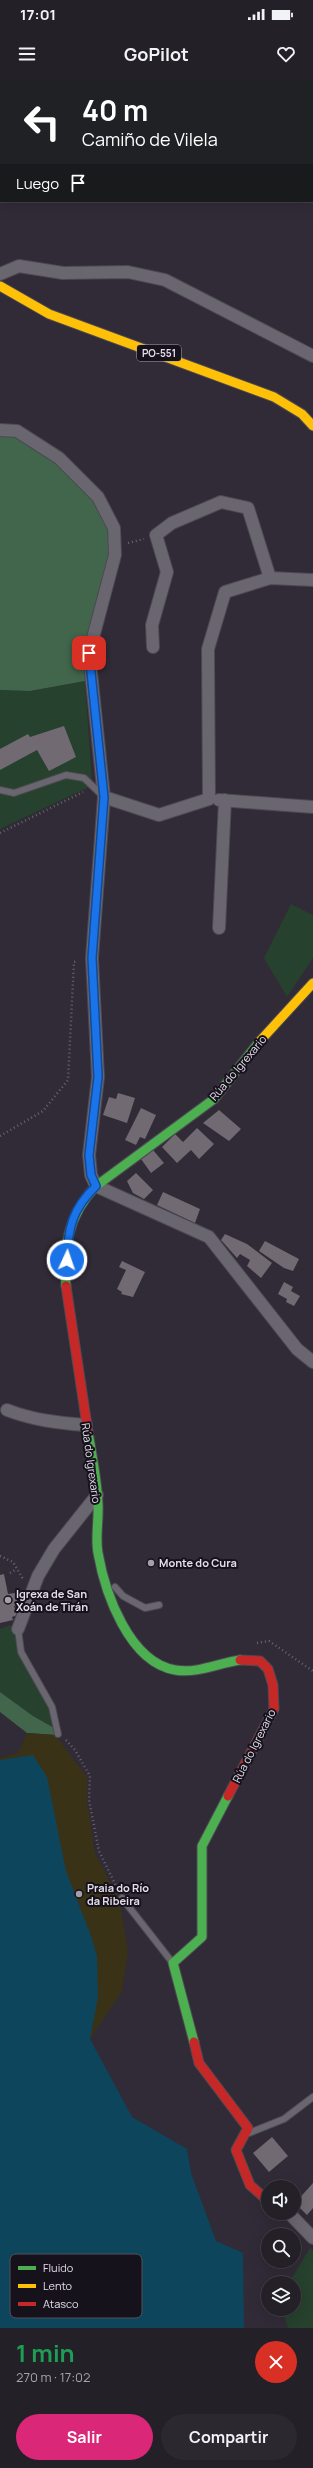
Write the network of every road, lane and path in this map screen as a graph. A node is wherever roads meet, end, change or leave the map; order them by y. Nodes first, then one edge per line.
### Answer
1 (0, 274) edge
2 (0, 286) edge
3 (313, 356) edge
4 (313, 408) edge
5 (302, 414) junction
6 (312, 424) edge
7 (0, 430) edge
8 (156, 535) junction
9 (114, 548) junction
10 (270, 578) junction
11 (313, 580) edge
12 (153, 647) dead end
13 (0, 790) edge
14 (104, 797) junction
15 (209, 799) junction
16 (225, 800) junction
17 (313, 807) edge
18 (0, 833) edge
19 (219, 928) dead end
20 (92, 958) junction
21 (313, 983) edge
22 (0, 1136) edge
23 (96, 1186) junction
24 (313, 1362) edge
25 (7, 1410) dead end
26 (86, 1425) junction
27 (97, 1495) junction
28 (0, 1556) edge
29 (17, 1569) junction
30 (102, 1572) junction
31 (10, 1573) dead end
32 (31, 1593) junction
33 (159, 1604) dead end
34 (18, 1629) joint
35 (252, 1659) junction
36 (313, 1671) edge
37 (58, 1734) joint
38 (122, 1898) joint
39 (173, 1963) junction
40 (313, 2097) edge
41 (244, 2135) junction
42 (261, 2197) edge
43 (296, 2220) edge
44 (313, 2238) edge

1 - 3 street
2 - 5 street, PO-551
4 - 5 street
5 - 6 street, PO-551
7 - 9 street
8 - 9 path
8 - 10 street
8 - 12 street
9 - 14 street
10 - 11 street
10 - 15 street
13 - 14 lane
14 - 15 street
14 - 18 path
14 - 20 street
15 - 16 street
16 - 17 street
16 - 19 street
20 - 22 path
20 - 23 street
21 - 23 street, Rúa do Igrexario
23 - 24 street
23 - 26 street, Rúa do Igrexario
25 - 26 street
26 - 27 street, Rúa do Igrexario
27 - 30 street, Rúa do Igrexario
27 - 32 street
28 - 29 path
29 - 31 path
29 - 32 path
30 - 33 lane
30 - 35 street, Rúa do Igrexario
32 - 34 street
34 - 37 lane
35 - 36 path
35 - 39 street, Rúa do Igrexario
37 - 38 path
38 - 39 lane
39 - 41 street
40 - 41 lane
41 - 42 street
43 - 44 street

